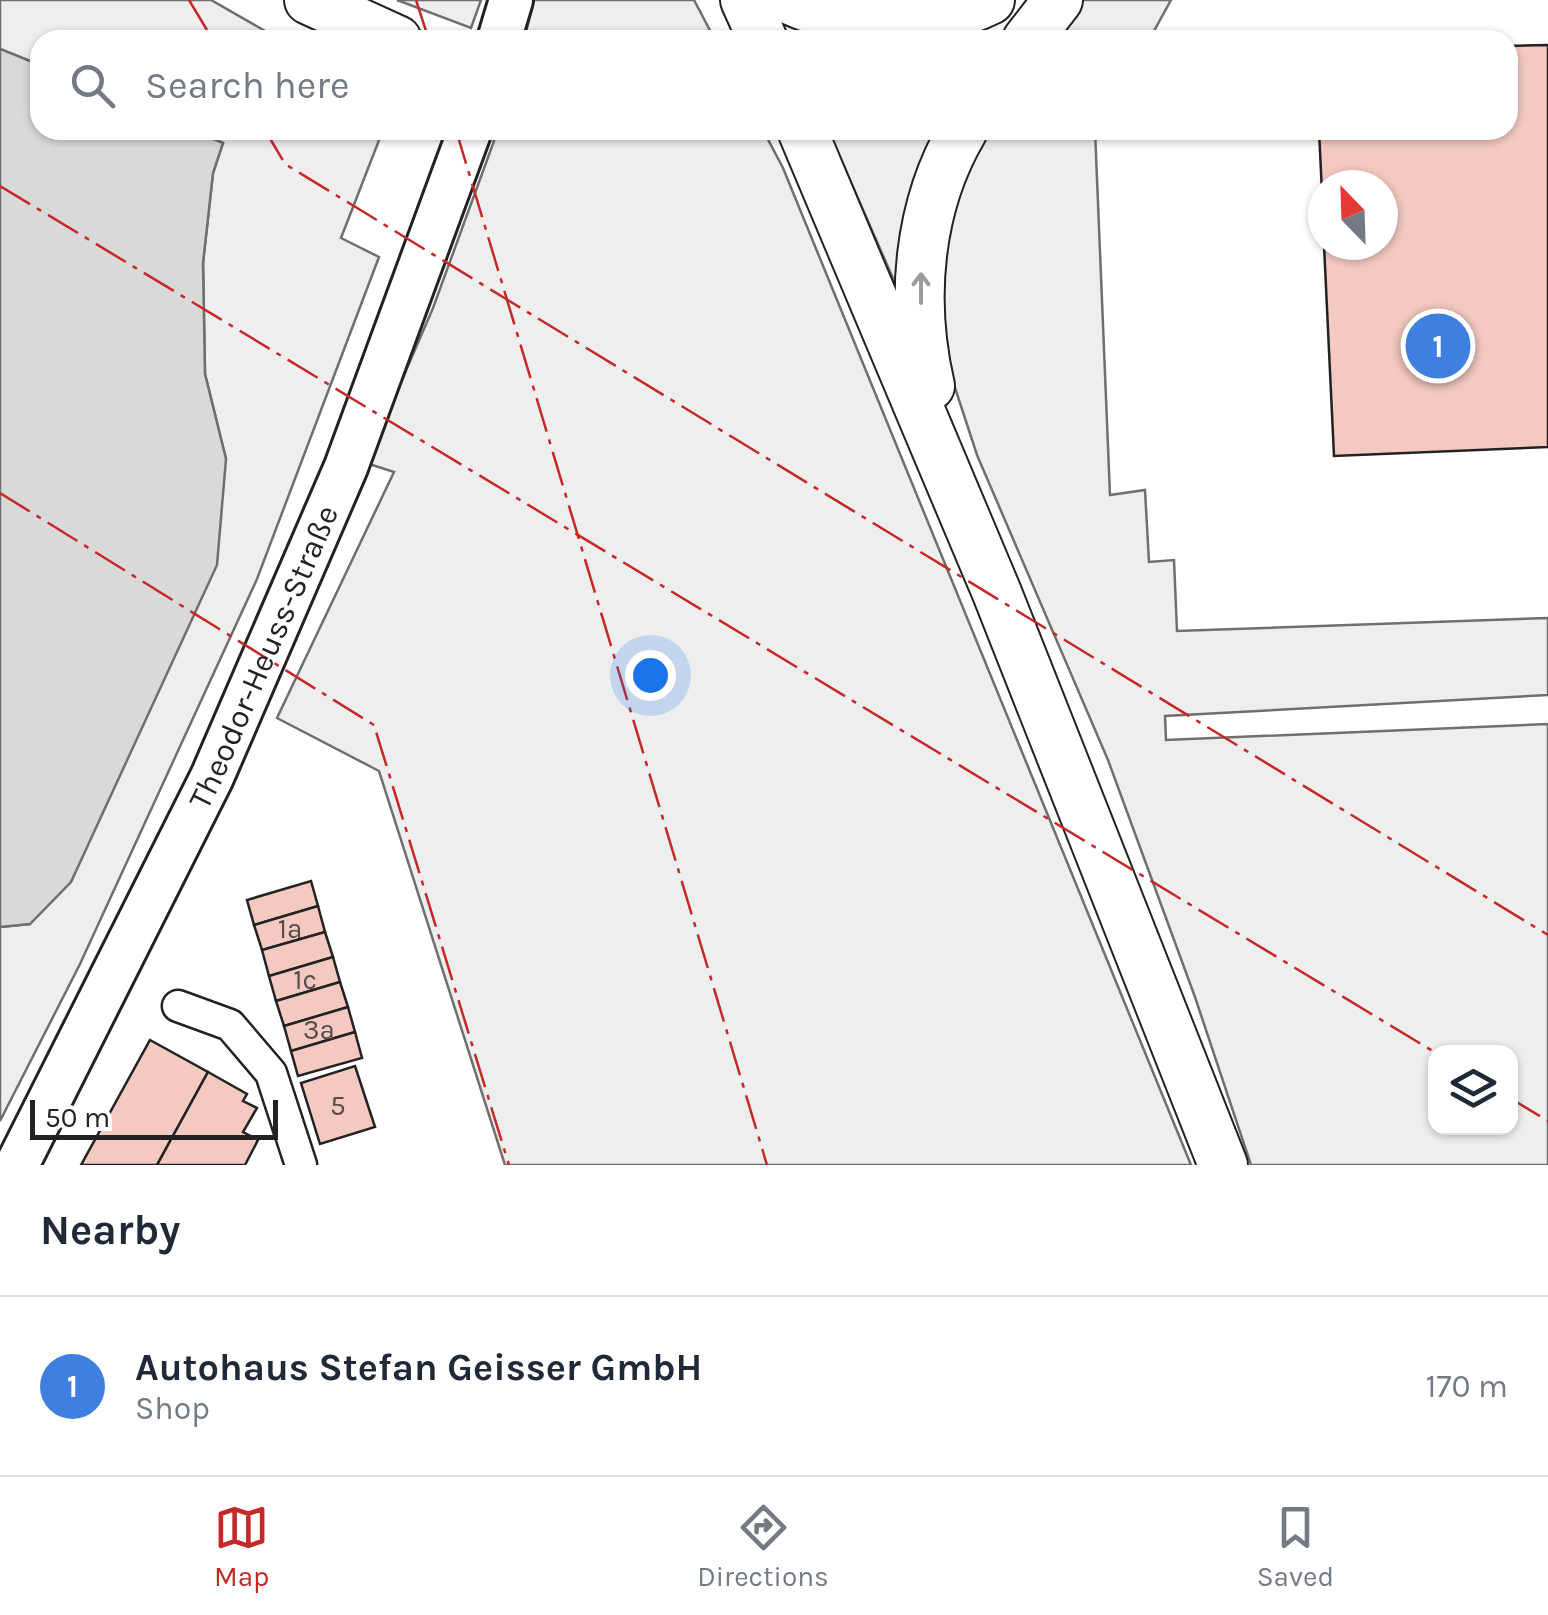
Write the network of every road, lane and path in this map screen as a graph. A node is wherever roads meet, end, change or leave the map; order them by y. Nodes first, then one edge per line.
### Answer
1 (309, 0) edge
2 (510, 0) edge
3 (745, 0) edge
4 (790, 0) edge
5 (990, 0) edge
6 (1058, 0) edge
7 (375, 30) edge
8 (502, 30) edge
9 (758, 30) edge
10 (1035, 30) edge
11 (466, 140) edge
12 (806, 140) edge
13 (958, 140) edge
14 (953, 486) junction
15 (178, 1006) dead end
16 (17, 1165) edge
17 (300, 1165) edge
18 (1223, 1165) edge

1 - 7 main road
2 - 8 street
3 - 9 main road
4 - 5 main road
6 - 10 main road
11 - 16 street, Theodor-Heuss-Straße
12 - 14 main road
14 -> 13 main road
14 - 18 main road
15 - 17 street

